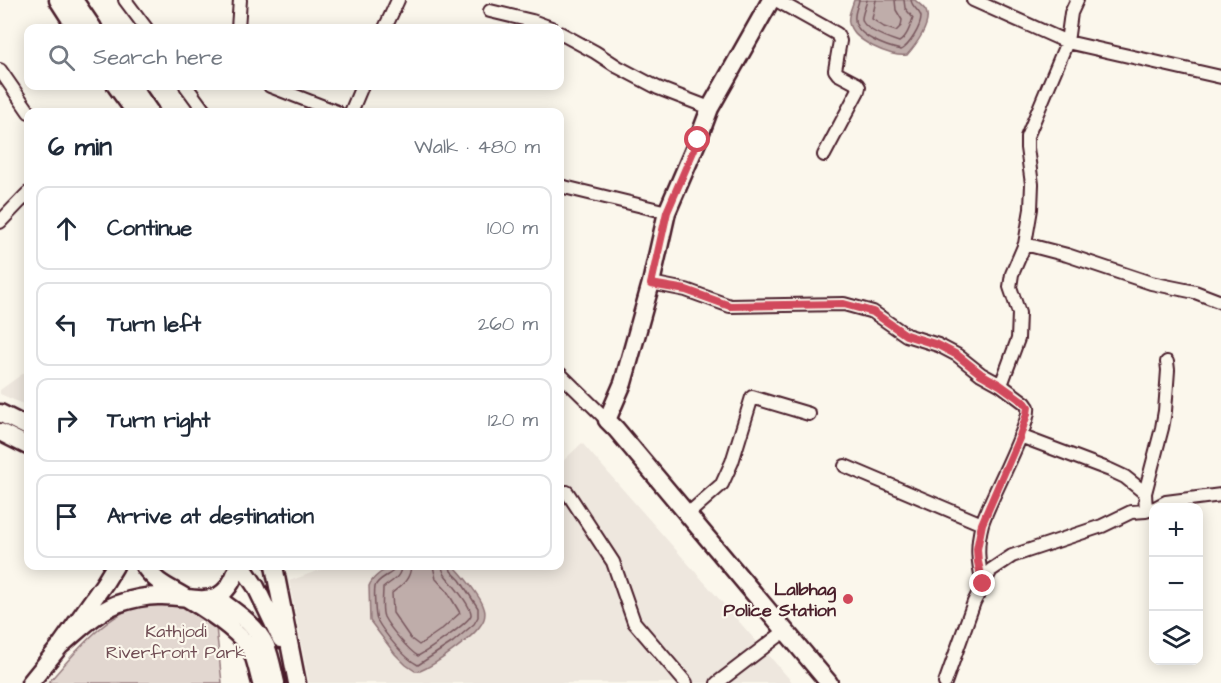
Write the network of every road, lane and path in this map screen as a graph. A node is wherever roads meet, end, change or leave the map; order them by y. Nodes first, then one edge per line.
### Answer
1 (58, 0) edge
2 (74, 0) edge
3 (125, 0) edge
4 (240, 0) edge
5 (398, 0) edge
6 (973, 0) edge
7 (1077, 0) edge
8 (769, 1) edge
9 (490, 11) dead end
10 (73, 24) edge
11 (90, 24) edge
12 (143, 24) edge
13 (238, 24) edge
14 (387, 24) edge
15 (540, 24) edge
16 (564, 35) edge
17 (1067, 42) junction
18 (0, 70) edge
19 (1221, 77) edge
20 (119, 90) edge
21 (135, 90) edge
22 (189, 90) edge
23 (280, 90) edge
24 (360, 90) edge
25 (26, 108) edge
26 (132, 108) edge
27 (147, 108) edge
28 (202, 108) edge
29 (327, 108) edge
30 (353, 108) edge
31 (710, 108) junction
32 (824, 155) dead end
33 (564, 187) edge
34 (24, 197) edge
35 (667, 212) junction
36 (0, 222) edge
37 (1025, 244) junction
38 (651, 284) junction
39 (1221, 302) edge
40 (1167, 362) dead end
41 (564, 378) edge
42 (1000, 385) junction
43 (0, 413) edge
44 (809, 414) dead end
45 (607, 420) junction
46 (24, 425) edge
47 (0, 432) edge
48 (1020, 436) junction
49 (24, 444) edge
50 (845, 466) dead end
51 (567, 492) dead end
52 (1145, 493) junction
53 (1221, 495) edge
54 (1149, 503) edge
55 (1164, 503) edge
56 (1149, 509) edge
57 (687, 514) junction
58 (982, 524) junction
59 (113, 570) edge
60 (147, 570) edge
61 (238, 570) edge
62 (243, 570) edge
63 (274, 570) edge
64 (983, 584) junction
65 (215, 597) junction
66 (187, 598) junction
67 (785, 631) junction
68 (60, 646) junction
69 (293, 665) junction
70 (30, 683) edge
71 (261, 683) edge
72 (276, 683) edge
73 (297, 683) edge
74 (686, 683) edge
75 (717, 683) edge
76 (829, 683) edge
77 (945, 683) edge

1 - 10 main road
2 - 11 main road
3 - 12 street
4 - 13 street
5 - 14 street
6 - 17 street
7 - 17 street
8 - 31 main road
8 - 32 street
9 - 15 street
16 - 31 street
17 - 19 street
17 - 37 street
18 - 25 street
20 - 26 main road
21 - 27 main road
22 - 28 street
23 - 29 street
24 - 30 street
31 - 35 main road
33 - 35 street
34 - 36 street
35 - 38 main road
37 - 39 street
37 - 42 street
38 - 42 street
38 - 45 main road
40 - 52 street
41 - 45 street
42 - 48 street
43 - 46 main road
44 - 57 street
45 - 57 main road
47 - 49 main road
48 - 52 street
48 - 58 street
50 - 58 street
51 - 74 street
52 - 54 street
53 - 55 street
56 - 64 street
57 - 67 main road
58 - 64 street
59 - 68 main road
60 - 66 main road
61 - 65 main road
62 - 69 main road
63 - 69 main road
64 - 77 street
65 - 66 main road
65 - 72 main road
66 - 68 main road
66 - 71 main road
67 - 75 street
67 - 76 main road
68 - 70 main road
69 - 73 main road

